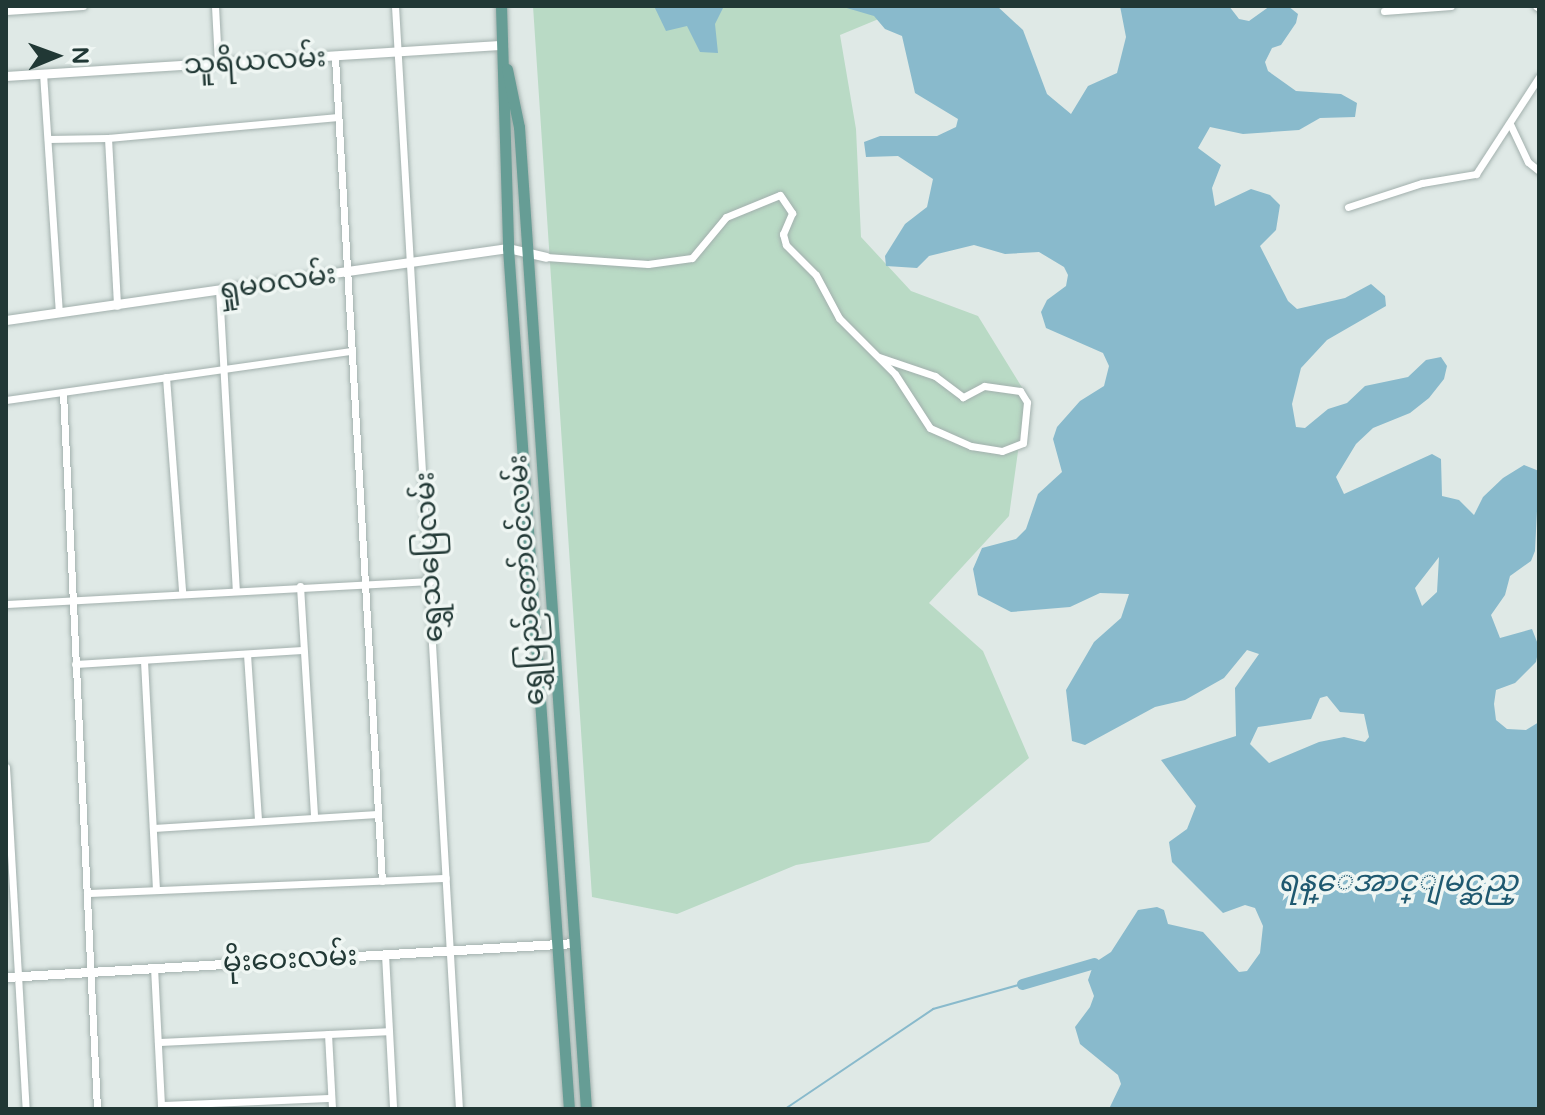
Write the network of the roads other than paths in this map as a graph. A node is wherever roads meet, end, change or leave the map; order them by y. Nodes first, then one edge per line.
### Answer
1 (83, 6) edge
2 (215, 6) edge
3 (395, 6) edge
4 (501, 6) edge
5 (1451, 6) edge
6 (6, 11) edge
7 (1384, 11) dead end
8 (503, 47) junction
9 (399, 54) junction
10 (335, 57) junction
11 (218, 63) junction
12 (43, 73) junction
13 (6, 76) edge
14 (1539, 77) edge
15 (338, 117) junction
16 (1510, 124) junction
17 (108, 138) junction
18 (48, 139) junction
19 (1539, 171) edge
20 (1348, 207) dead end
21 (508, 248) junction
22 (527, 253) junction
23 (546, 257) joint
24 (411, 261) junction
25 (346, 272) junction
26 (219, 289) junction
27 (117, 306) junction
28 (59, 312) junction
29 (6, 320) edge
30 (350, 351) junction
31 (879, 357) junction
32 (227, 368) junction
33 (166, 377) junction
34 (63, 393) junction
35 (6, 400) edge
36 (543, 481) junction
37 (525, 482) junction
38 (431, 581) junction
39 (362, 584) junction
40 (300, 586) junction
41 (236, 589) junction
42 (182, 592) junction
43 (72, 598) junction
44 (6, 604) edge
45 (303, 650) junction
46 (247, 654) junction
47 (144, 661) junction
48 (75, 664) junction
49 (556, 667) junction
50 (538, 668) junction
51 (6, 767) edge
52 (378, 814) junction
53 (314, 817) junction
54 (258, 821) junction
55 (153, 828) junction
56 (446, 878) junction
57 (382, 881) junction
58 (156, 890) junction
59 (87, 893) junction
60 (575, 943) junction
61 (557, 944) junction
62 (449, 950) junction
63 (385, 954) junction
64 (154, 967) junction
65 (88, 971) junction
66 (19, 976) junction
67 (6, 977) edge
68 (389, 1031) junction
69 (328, 1034) junction
70 (158, 1042) junction
71 (331, 1098) junction
72 (162, 1107) edge
73 (26, 1109) edge
74 (97, 1109) edge
75 (332, 1109) edge
76 (393, 1109) edge
77 (459, 1109) edge
78 (569, 1109) edge
79 (586, 1109) edge

1 - 6 street
2 - 11 street
3 - 9 street, ရွှေသပြေလမ်း
4 - 8 main road, ရွှေပြည်တော်ဝင်လမ်း
5 - 7 street
8 - 9 street, သူရိယလမ်း
8 - 21 main road, ရွှေပြည်တော်ဝင်လမ်း
8 - 22 main road, ရွှေပြည်တော်ဝင်လမ်း
9 - 10 street, သူရိယလမ်း
9 - 24 street, ရွှေသပြေလမ်း
10 - 11 street, သူရိယလမ်း
10 - 15 street
11 - 12 street, သူရိယလမ်း
12 - 13 street, သူရိယလမ်း
12 - 18 street
14 - 16 street
15 - 17 street
15 - 25 street
16 - 19 street
16 - 20 street
17 - 18 street
17 - 27 street
18 - 28 street
21 - 22 street, ရှုမဝလမ်း
21 - 24 street, ရှုမဝလမ်း
21 - 37 main road, ရွှေပြည်တော်ဝင်လမ်း
22 - 23 street, ရှုမဝလမ်း
22 - 36 main road, ရွှေပြည်တော်ဝင်လမ်း
23 - 31 street
24 - 25 street, ရှုမဝလမ်း
24 - 38 street, ရွှေသပြေလမ်း
25 - 26 street, ရှုမဝလမ်း
25 - 30 street
26 - 27 street, ရှုမဝလမ်း
26 - 32 street
27 - 28 street, ရှုမဝလမ်း
28 - 29 street, ရှုမဝလမ်း
30 - 32 street
30 - 39 street
31 - 31 street
32 - 33 street
32 - 41 street
33 - 34 street
33 - 42 street
34 - 35 street
34 - 43 street
36 - 37 street
36 - 49 main road, ရွှေပြည်တော်ဝင်လမ်း
37 - 50 main road, ရွှေပြည်တော်ဝင်လမ်း
38 - 39 street
38 - 56 street, ရွှေသပြေလမ်း
39 - 40 street
39 - 52 street
40 - 41 street
40 - 45 street
41 - 42 street
42 - 43 street
43 - 44 street
43 - 48 street
45 - 46 street
45 - 53 street
46 - 47 street
46 - 54 street
47 - 48 street
47 - 55 street
48 - 59 street
49 - 50 street
49 - 60 main road, ရွှေပြည်တော်ဝင်လမ်း
50 - 61 main road, ရွှေပြည်တော်ဝင်လမ်း
51 - 66 street
52 - 53 street
52 - 57 street
53 - 54 street
54 - 55 street
55 - 58 street
56 - 57 street
56 - 62 street, ရွှေသပြေလမ်း
57 - 58 street
58 - 59 street
59 - 65 street
60 - 61 street, မိုးဝေးလမ်း
60 - 79 main road, ရွှေပြည်တော်ဝင်လမ်း
61 - 62 street, မိုးဝေးလမ်း
61 - 78 main road, ရွှေပြည်တော်ဝင်လမ်း
62 - 63 street, မိုးဝေးလမ်း
62 - 77 street, ရွှေသပြေလမ်း
63 - 64 street, မိုးဝေးလမ်း
63 - 68 street
64 - 65 street, မိုးဝေးလမ်း
64 - 70 street
65 - 66 street, မိုးဝေးလမ်း
65 - 74 street
66 - 67 street, မိုးဝေးလမ်း
66 - 73 street
68 - 69 street
68 - 76 street
69 - 70 street
69 - 71 street
70 - 72 street
71 - 72 street
71 - 75 street

